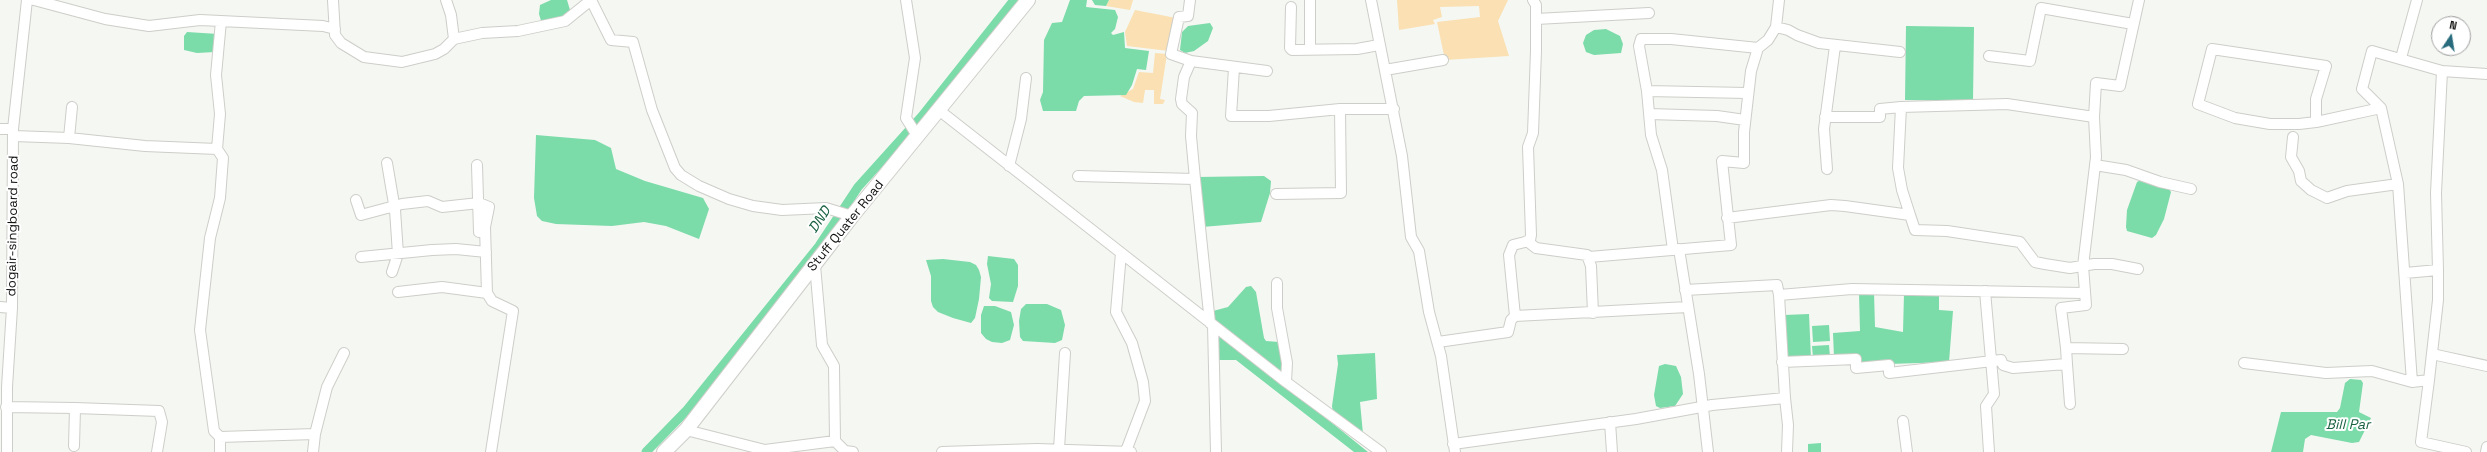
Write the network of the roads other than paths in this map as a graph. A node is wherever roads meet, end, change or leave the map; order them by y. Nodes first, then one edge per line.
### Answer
1 (27, 0) edge
2 (34, 0) edge
3 (333, 0) edge
4 (446, 0) edge
5 (591, 0) edge
6 (906, 0) edge
7 (1028, 0) edge
8 (1190, 0) edge
9 (1310, 0) edge
10 (1371, 0) edge
11 (1533, 0) edge
12 (1779, 0) edge
13 (2140, 0) edge
14 (2417, 0) edge
15 (1291, 7) dead end
16 (1649, 13) dead end
17 (1536, 18) junction
18 (221, 21) junction
19 (2133, 24) junction
20 (1776, 27) junction
21 (336, 29) junction
22 (454, 39) junction
23 (1379, 45) junction
24 (1835, 46) junction
25 (1310, 48) junction
26 (1758, 48) junction
27 (1900, 52) dead end
28 (1989, 56) dead end
29 (2400, 58) junction
30 (1443, 60) dead end
31 (1191, 61) junction
32 (1234, 68) junction
33 (1385, 70) junction
34 (1267, 71) dead end
35 (2442, 71) junction
36 (2487, 74) edge
37 (1026, 78) dead end
38 (1647, 91) junction
39 (1747, 93) junction
40 (1900, 107) junction
41 (72, 108) dead end
42 (2381, 108) junction
43 (1340, 109) junction
44 (1394, 109) junction
45 (940, 111) junction
46 (1649, 114) junction
47 (2094, 117) junction
48 (1825, 118) junction
49 (1745, 120) junction
50 (2316, 122) junction
51 (0, 129) edge
52 (14, 132) junction
53 (916, 134) junction
54 (2292, 137) dead end
55 (70, 138) junction
56 (217, 149) junction
57 (387, 163) dead end
58 (477, 164) dead end
59 (2095, 165) junction
60 (1009, 166) junction
61 (1827, 169) dead end
62 (1078, 176) dead end
63 (1194, 179) junction
64 (2398, 184) junction
65 (2191, 189) dead end
66 (1276, 194) dead end
67 (356, 200) dead end
68 (479, 203) junction
69 (844, 213) junction
70 (1910, 215) junction
71 (1727, 218) junction
72 (1527, 241) junction
73 (1676, 250) junction
74 (483, 252) junction
75 (1120, 253) junction
76 (398, 254) junction
77 (1589, 257) junction
78 (360, 258) dead end
79 (815, 265) junction
80 (2083, 266) junction
81 (2138, 268) dead end
82 (2438, 270) junction
83 (392, 272) dead end
84 (2405, 274) junction
85 (1277, 283) dead end
86 (1685, 290) junction
87 (1985, 291) junction
88 (398, 292) dead end
89 (487, 293) junction
90 (2084, 293) junction
91 (1779, 295) junction
92 (0, 307) edge
93 (1688, 307) junction
94 (12, 308) junction
95 (1593, 313) junction
96 (1515, 316) junction
97 (1212, 324) junction
98 (1438, 342) junction
99 (2066, 348) junction
100 (2123, 348) dead end
101 (344, 353) dead end
102 (1065, 353) dead end
103 (2432, 354) junction
104 (1990, 361) junction
105 (1782, 362) junction
106 (2244, 363) dead end
107 (2067, 364) junction
108 (2487, 366) edge
109 (2429, 380) junction
110 (1286, 382) junction
111 (2412, 382) junction
112 (3, 387) edge
113 (1784, 398) junction
114 (2070, 404) dead end
115 (6, 407) junction
116 (76, 408) junction
117 (1703, 408) junction
118 (1610, 422) junction
119 (1903, 422) dead end
120 (686, 430) junction
121 (315, 434) junction
122 (220, 437) junction
123 (835, 441) junction
124 (74, 446) dead end
125 (2487, 447) edge
126 (1454, 448) edge
127 (1060, 450) junction
128 (7, 452) edge
129 (157, 452) edge
130 (220, 452) edge
131 (313, 452) edge
132 (491, 452) edge
133 (664, 452) edge
134 (848, 452) edge
135 (942, 452) edge
136 (955, 452) edge
137 (1129, 452) edge
138 (1216, 452) edge
139 (1381, 452) edge
140 (1612, 452) edge
141 (1708, 452) edge
142 (1787, 452) edge
143 (1907, 452) edge
144 (1989, 452) edge
145 (2466, 452) edge
146 (2486, 452) edge

1 - 52 street, dogair-singboard road
2 - 18 street
3 - 21 street
4 - 22 street
5 - 22 street
5 - 69 street
6 - 53 street
7 - 45 street, Stuff Quater Road
8 - 31 street
9 - 25 street
10 - 23 street
11 - 17 street
12 - 20 street
13 - 19 street
14 - 29 street
15 - 25 street
16 - 17 street
17 - 72 street
18 - 21 street
18 - 56 street
19 - 28 street
19 - 47 street
20 - 24 street
20 - 26 street
21 - 22 street
23 - 25 street
23 - 33 street
24 - 27 street
24 - 48 street
26 - 38 street
26 - 39 street
29 - 35 street
29 - 42 street
30 - 33 street
31 - 32 street
31 - 63 street
32 - 34 street
32 - 43 street
33 - 44 street
35 - 36 street
35 - 82 street
37 - 60 street
38 - 39 street
38 - 46 street
39 - 49 street
40 - 47 street
40 - 48 street
40 - 70 street
41 - 55 street
42 - 50 street
42 - 64 street
43 - 44 street
43 - 66 street
44 - 98 street
45 - 53 street, Stuff Quater Road
45 - 60 street
46 - 49 street
46 - 73 street
47 - 59 street
48 - 61 street
49 - 71 street
50 - 50 street
51 - 52 street
52 - 55 street
52 - 94 street, dogair-singboard road
53 - 69 street, Stuff Quater Road
54 - 64 street
55 - 56 street
56 - 122 street
57 - 76 street
58 - 68 street
59 - 65 street
59 - 80 street
60 - 75 street
62 - 63 street
63 - 97 street
64 - 84 street
67 - 68 street
68 - 74 street
69 - 79 street, Stuff Quater Road
70 - 71 street
70 - 80 street
71 - 73 street
72 - 77 street
72 - 96 street
73 - 77 street
73 - 86 street
74 - 76 street
74 - 89 street
75 - 97 street
75 - 137 street
76 - 78 street
76 - 83 street
77 - 95 street
79 - 120 street, Stuff Quater Road
79 - 123 street
80 - 81 street
80 - 90 street
82 - 84 street
82 - 103 street
84 - 111 street
85 - 110 street
86 - 91 street
86 - 93 street
87 - 90 street
87 - 91 street
87 - 104 street
88 - 89 street
89 - 132 street
90 - 99 street
91 - 105 street
92 - 94 street
93 - 95 street
93 - 117 street
94 - 112 street, dogair-singboard road
95 - 96 street
96 - 98 street
97 - 110 street
97 - 138 street
98 - 126 street
99 - 100 street
99 - 107 street
101 - 121 street
102 - 127 street
103 - 108 street
103 - 109 street
104 - 105 street
104 - 107 street
104 - 144 street
105 - 113 street
106 - 111 street
107 - 114 street
109 - 111 street
109 - 145 street
110 - 139 street
112 - 115 street, dogair-singboard road
113 - 117 street
113 - 142 street
115 - 116 street
115 - 128 street, dogair-singboard road
116 - 124 street
116 - 129 street
117 - 118 street
117 - 141 street
118 - 126 street
118 - 140 street
119 - 143 street
120 - 123 street
120 - 133 street, Stuff Quater Road
121 - 122 street
121 - 131 street
122 - 130 street
123 - 134 street
125 - 146 street
127 - 136 street
127 - 137 street
135 - 136 street

